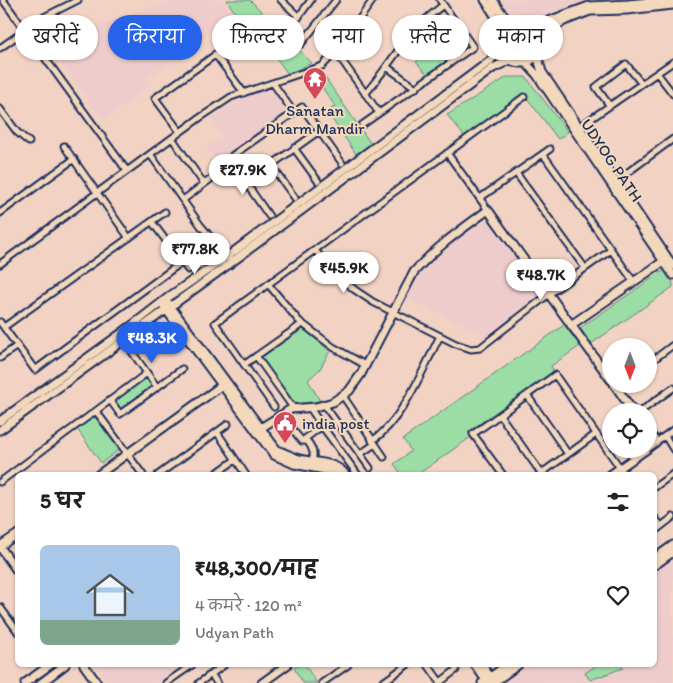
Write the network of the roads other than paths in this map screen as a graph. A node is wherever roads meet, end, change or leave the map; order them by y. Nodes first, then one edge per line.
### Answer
1 (3, 0) edge
2 (78, 0) edge
3 (280, 0) edge
4 (311, 0) edge
5 (336, 0) edge
6 (373, 0) edge
7 (486, 0) edge
8 (493, 0) edge
9 (672, 0) edge
10 (441, 3) edge
11 (673, 5) edge
12 (48, 15) edge
13 (297, 15) edge
14 (300, 15) edge
15 (362, 15) edge
16 (495, 15) edge
17 (503, 15) edge
18 (15, 16) edge
19 (563, 16) edge
20 (563, 22) edge
21 (15, 37) edge
22 (304, 40) edge
23 (0, 48) edge
24 (212, 57) edge
25 (47, 60) edge
26 (220, 60) edge
27 (328, 60) edge
28 (342, 60) edge
29 (491, 60) edge
30 (510, 60) joint
31 (529, 60) edge
32 (538, 60) edge
33 (526, 62) junction
34 (673, 62) edge
35 (387, 67) junction
36 (657, 73) junction
37 (273, 83) junction
38 (642, 84) junction
39 (416, 88) junction
40 (244, 93) junction
41 (365, 94) junction
42 (673, 94) edge
43 (524, 97) dead end
44 (610, 106) junction
45 (1, 113) edge
46 (294, 113) junction
47 (379, 113) junction
48 (362, 125) dead end
49 (579, 127) junction
50 (319, 131) junction
51 (180, 132) junction
52 (172, 138) junction
53 (673, 139) edge
54 (29, 142) dead end
55 (64, 146) dead end
56 (294, 148) junction
57 (550, 149) dead end
58 (448, 153) junction
59 (150, 154) junction
60 (544, 154) junction
61 (74, 160) junction
62 (236, 160) junction
63 (342, 163) dead end
64 (271, 165) junction
65 (127, 171) junction
66 (516, 174) junction
67 (624, 175) dead end
68 (251, 180) junction
69 (318, 181) dead end
70 (204, 184) junction
71 (97, 192) junction
72 (295, 198) dead end
73 (480, 198) junction
74 (183, 200) junction
75 (488, 210) junction
76 (165, 212) dead end
77 (0, 213) edge
78 (269, 216) dead end
79 (152, 222) junction
80 (201, 226) junction
81 (128, 238) junction
82 (315, 250) junction
83 (611, 250) junction
84 (230, 259) junction
85 (664, 261) junction
86 (182, 262) junction
87 (0, 264) edge
88 (223, 264) junction
89 (673, 266) edge
90 (585, 268) junction
91 (188, 270) dead end
92 (673, 275) edge
93 (634, 282) junction
94 (268, 284) junction
95 (549, 294) junction
96 (163, 301) junction
97 (178, 301) junction
98 (168, 308) junction
99 (393, 312) junction
100 (159, 314) junction
101 (176, 319) junction
102 (302, 324) junction
103 (2, 325) edge
104 (571, 325) junction
105 (440, 336) junction
106 (673, 345) edge
107 (18, 346) junction
108 (132, 352) dead end
109 (256, 356) junction
110 (658, 356) edge
111 (0, 358) edge
112 (244, 364) junction
113 (365, 365) junction
114 (602, 368) edge
115 (182, 369) dead end
116 (147, 373) junction
117 (224, 383) junction
118 (157, 387) junction
119 (673, 388) edge
120 (527, 395) junction
121 (343, 396) junction
122 (110, 400) junction
123 (653, 403) edge
124 (325, 404) junction
125 (274, 407) dead end
126 (310, 408) junction
127 (294, 409) junction
128 (96, 411) junction
129 (281, 415) junction
130 (500, 415) junction
131 (0, 422) edge
132 (228, 424) dead end
133 (322, 426) junction
134 (258, 429) junction
135 (0, 430) edge
136 (673, 430) edge
137 (216, 432) junction
138 (596, 434) junction
139 (665, 436) junction
140 (302, 441) junction
141 (657, 441) edge
142 (374, 443) junction
143 (673, 449) edge
144 (127, 454) junction
145 (360, 454) junction
146 (568, 454) junction
147 (384, 457) dead end
148 (634, 458) edge
149 (236, 460) junction
150 (312, 464) junction
151 (370, 468) dead end
152 (620, 468) junction
153 (102, 472) edge
154 (140, 472) edge
155 (162, 472) edge
156 (218, 472) edge
157 (244, 472) edge
158 (332, 472) edge
159 (344, 472) edge
160 (356, 472) edge
161 (500, 472) edge
162 (539, 472) edge
163 (543, 472) edge
164 (614, 472) edge
165 (623, 472) edge
166 (673, 474) edge
167 (0, 482) edge
168 (657, 486) edge
169 (673, 518) edge
170 (657, 521) edge
171 (661, 526) junction
172 (657, 529) edge
173 (15, 536) edge
174 (673, 545) edge
175 (0, 547) edge
176 (673, 552) edge
177 (657, 557) edge
178 (657, 564) edge
179 (15, 568) edge
180 (0, 607) edge
181 (15, 628) edge
182 (44, 667) edge
183 (62, 667) edge
184 (85, 667) edge
185 (189, 667) edge
186 (215, 667) edge
187 (221, 667) edge
188 (284, 667) edge
189 (345, 667) edge
190 (404, 667) edge
191 (429, 667) edge
192 (477, 667) edge
193 (483, 667) edge
194 (505, 667) edge
195 (514, 667) edge
196 (217, 670) junction
197 (456, 670) dead end
198 (211, 674) junction
199 (489, 681) edge
200 (25, 683) edge
201 (41, 683) edge
202 (97, 683) edge
203 (166, 683) edge
204 (199, 683) edge
205 (217, 683) edge
206 (262, 683) edge
207 (322, 683) edge
208 (382, 683) edge
209 (439, 683) edge

1 - 18 street
2 - 12 street
3 - 13 street
4 - 14 street
5 - 22 street
6 - 15 street
7 - 16 main road
8 - 17 main road
9 - 19 main road
10 - 35 street
10 - 39 street
11 - 20 main road
21 - 23 street
24 - 51 street
25 - 65 street
26 - 40 street
27 - 37 street
28 - 41 street
29 - 84 main road
30 - 33 main road
30 - 84 main road
31 - 33 main road
32 - 49 main road, UDYOG PATH
33 - 85 main road, UDYOG PATH
34 - 36 street
35 - 39 street
35 - 41 street
36 - 38 street
36 - 42 street
37 - 40 street
37 - 46 street
38 - 44 street
38 - 44 street
39 - 47 street
40 - 51 street
41 - 47 street
43 - 58 street
44 - 49 street
45 - 54 street
46 - 50 street
46 - 62 street
47 - 48 street
49 - 89 main road, UDYOG PATH
50 - 56 street
50 - 63 street
51 - 52 street
52 - 59 street
52 - 70 street
53 - 67 street
55 - 61 street
56 - 64 street
56 - 69 street
57 - 60 street
58 - 73 street
58 - 82 street
59 - 65 street
59 - 74 street
60 - 66 street
60 - 83 street
61 - 71 street
61 - 77 street
62 - 68 street
62 - 70 street
64 - 68 street
64 - 72 street
65 - 71 street
66 - 73 street
66 - 90 street
68 - 78 street
70 - 74 street
71 - 81 street
71 - 87 street
73 - 75 street
74 - 80 street
75 - 95 main road
75 - 99 main road
76 - 79 street
79 - 81 street
79 - 86 street
80 - 84 street
80 - 88 street
81 - 103 street
82 - 94 street
82 - 99 street
83 - 90 street
83 - 93 street
84 - 88 main road
85 - 92 main road, UDYOG PATH
85 - 93 main road
86 - 91 street
86 - 107 street
88 - 96 main road
88 - 97 main road
90 - 95 street
93 - 104 main road
94 - 102 street
94 - 112 street
95 - 104 main road
95 - 105 street
96 - 98 main road
96 - 131 main road
97 - 98 main road
97 - 101 main road
98 - 100 main road
98 - 101 main road
99 - 105 street
99 - 113 main road
100 - 101 main road
100 - 135 main road
101 - 117 main road
102 - 109 street
102 - 113 street
103 - 107 street
104 - 114 main road
105 - 142 street
106 - 110 street
107 - 111 street
108 - 116 street
109 - 112 street
109 - 127 street
112 - 125 street
113 - 121 main road
115 - 118 street
116 - 118 street
116 - 122 street
117 - 134 main road
117 - 144 main road
118 - 122 street
119 - 123 street
120 - 130 street
120 - 138 street
120 - 146 street
121 - 124 main road
121 - 142 street
122 - 128 street
124 - 126 main road
124 - 145 street
126 - 127 main road
126 - 133 street
127 - 129 main road
128 - 144 street
128 - 167 street
129 - 134 main road
129 - 140 street
130 - 161 street
130 - 162 street
132 - 137 street
133 - 140 street
133 - 160 street
134 - 150 main road
136 - 139 street
137 - 149 street
137 - 155 street
138 - 146 street
138 - 152 street
139 - 141 street
139 - 143 street
140 - 150 street
142 - 145 street
142 - 147 street
144 - 153 main road
144 - 154 street
145 - 151 street
146 - 163 street
148 - 152 main road
149 - 156 street
149 - 157 street
150 - 158 main road
150 - 159 main road
152 - 164 main road
152 - 165 street
166 - 168 street
169 - 171 street
170 - 171 street
171 - 172 street
173 - 175 main road
174 - 177 main road
175 - 179 main road
176 - 178 main road
180 - 181 street
182 - 200 main road
183 - 201 main road
184 - 202 main road
185 - 203 street
186 - 196 street
187 - 196 street
188 - 206 main road
189 - 207 street
190 - 208 street
191 - 209 street
192 - 199 main road
193 - 199 main road
194 - 199 main road
195 - 199 main road
196 - 198 street
197 - 209 street
198 - 204 street
198 - 205 street

